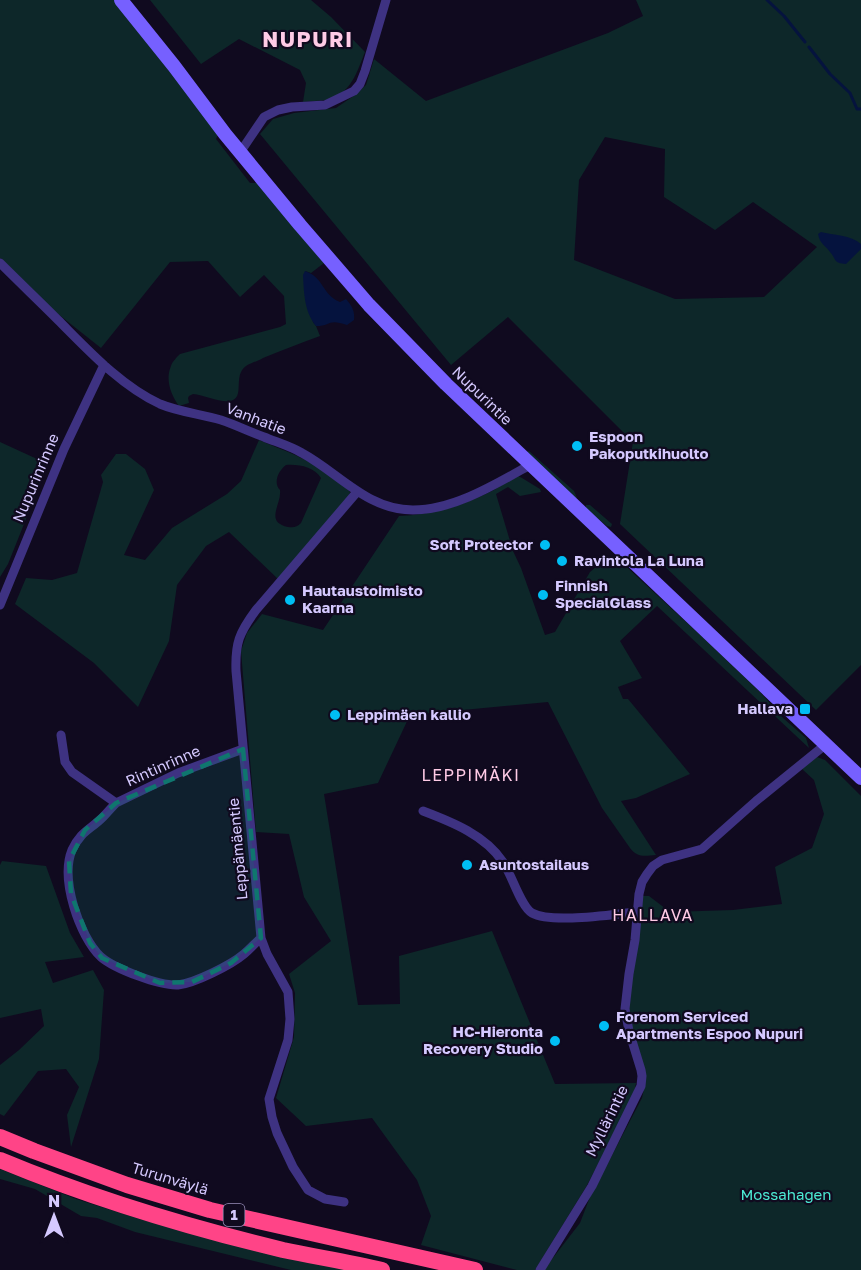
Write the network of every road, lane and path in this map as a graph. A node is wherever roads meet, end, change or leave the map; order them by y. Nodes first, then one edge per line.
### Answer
1 (121, 0) edge
2 (386, 0) edge
3 (241, 151) junction
4 (0, 263) edge
5 (104, 365) junction
6 (530, 465) junction
7 (357, 492) junction
8 (0, 605) edge
9 (61, 735) dead end
10 (825, 745) junction
11 (243, 750) junction
12 (861, 778) edge
13 (116, 804) junction
14 (423, 810) dead end
15 (638, 912) junction
16 (261, 938) junction
17 (0, 1137) edge
18 (0, 1160) edge
19 (344, 1202) dead end
20 (382, 1270) edge
21 (475, 1270) edge
22 (540, 1270) edge

1 - 3 main road, Nupurintie
2 - 3 street
3 - 6 main road, Nupurintie
4 - 5 street, Vanhatie
5 - 7 street, Vanhatie
5 - 8 street, Nupurinrinne
6 - 7 street, Vanhatie
6 - 10 main road, Nupurintie
7 - 11 street, Leppämäentie
9 - 13 street, Rintinrinne
10 - 12 main road, Nupurintie
10 - 15 street, Myllärintie
11 - 13 street, Rintinrinne
11 - 16 street, Leppämäentie
13 - 16 street
14 - 15 street
15 - 22 street, Myllärintie
16 - 19 street, Leppämäentie
17 - 21 highway, Turunväylä / 1
18 - 20 highway, 1

